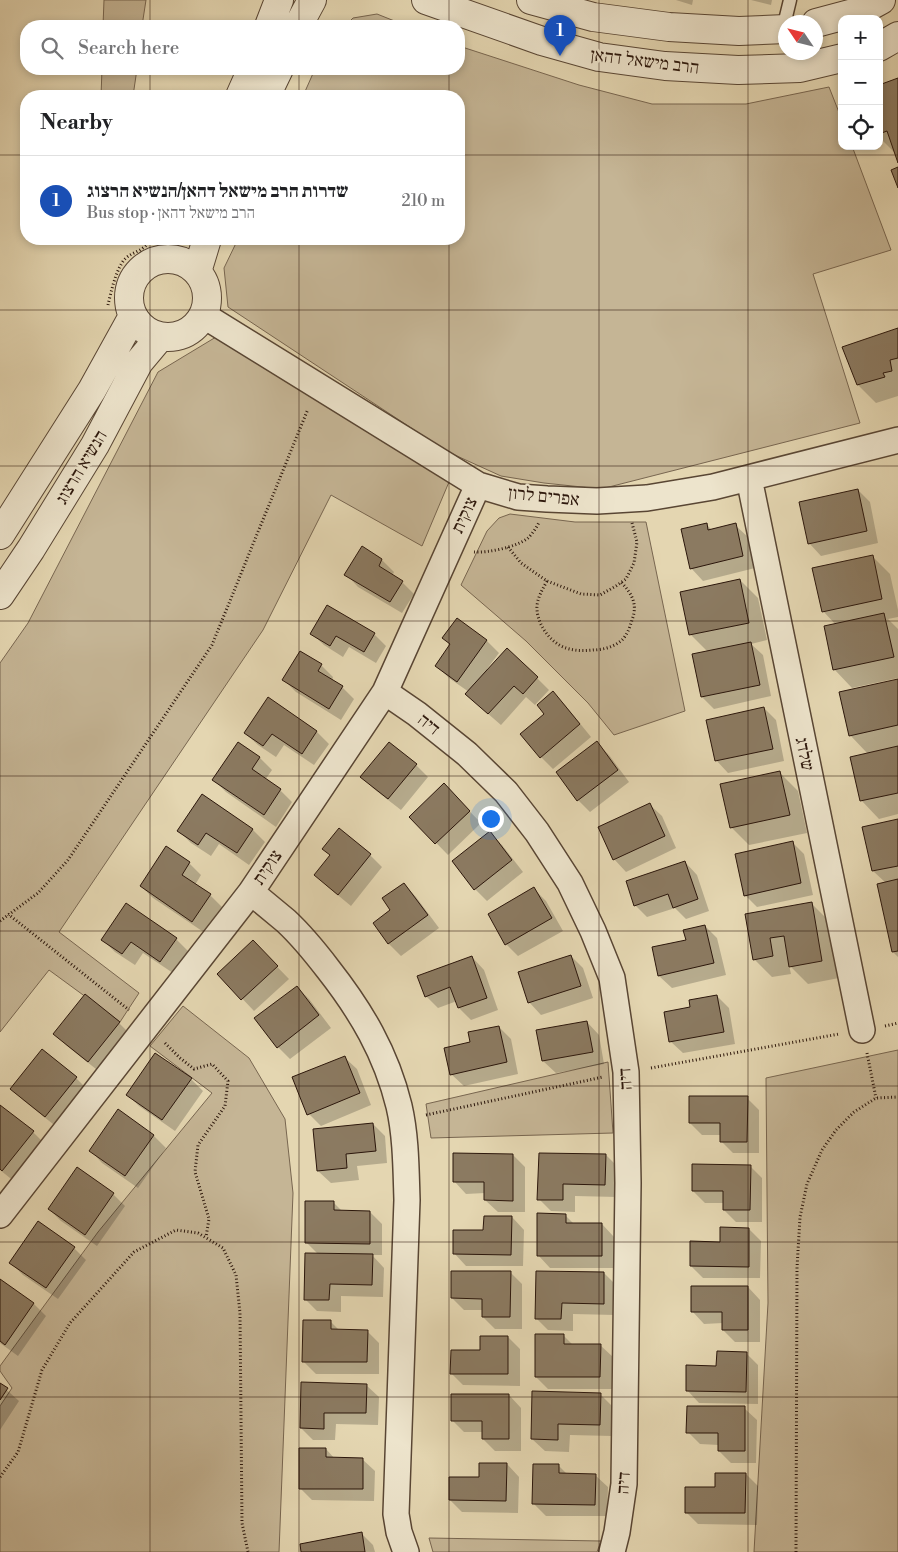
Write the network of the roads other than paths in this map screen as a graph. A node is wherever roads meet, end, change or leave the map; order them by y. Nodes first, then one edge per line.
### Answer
1 (279, 0) edge
2 (312, 0) edge
3 (426, 0) edge
4 (531, 0) edge
5 (790, 0) edge
6 (880, 0) edge
7 (787, 15) edge
8 (271, 20) edge
9 (301, 20) edge
10 (823, 21) edge
11 (778, 29) edge
12 (898, 36) edge
13 (883, 45) edge
14 (838, 59) edge
15 (249, 75) edge
16 (276, 75) edge
17 (243, 90) edge
18 (269, 90) edge
19 (169, 245) edge
20 (170, 245) edge
21 (205, 245) edge
22 (197, 272) junction
23 (203, 315) junction
24 (133, 316) junction
25 (160, 337) junction
26 (898, 440) edge
27 (749, 478) junction
28 (478, 485) junction
29 (0, 535) edge
30 (0, 595) edge
31 (385, 692) junction
32 (250, 892) junction
33 (862, 1030) road end
34 (0, 1214) edge
35 (406, 1552) edge
36 (612, 1552) edge

1 - 8 street
2 - 9 street
3 - 14 street, הרב מישאל דהאן
4 - 11 street, הרב מישאל דהאן
5 - 7 lane
6 - 10 street
12 - 13 street
15 - 17 street
16 - 18 street
19 - 24 street
20 - 22 street
21 - 22 street
22 - 23 street
23 - 25 street
23 - 28 street, אפרים לרון
24 - 25 street
24 - 29 street, הנשיא הרצוג
25 - 30 street, הנשיא הרצוג
26 - 27 street, אפרים לרון
27 - 28 street, אפרים לרון
27 - 33 street, שלדג
28 - 31 street, צוקית
31 - 32 street, צוקית
31 - 36 street, דיה
32 - 34 street, צוקית
32 - 35 street

